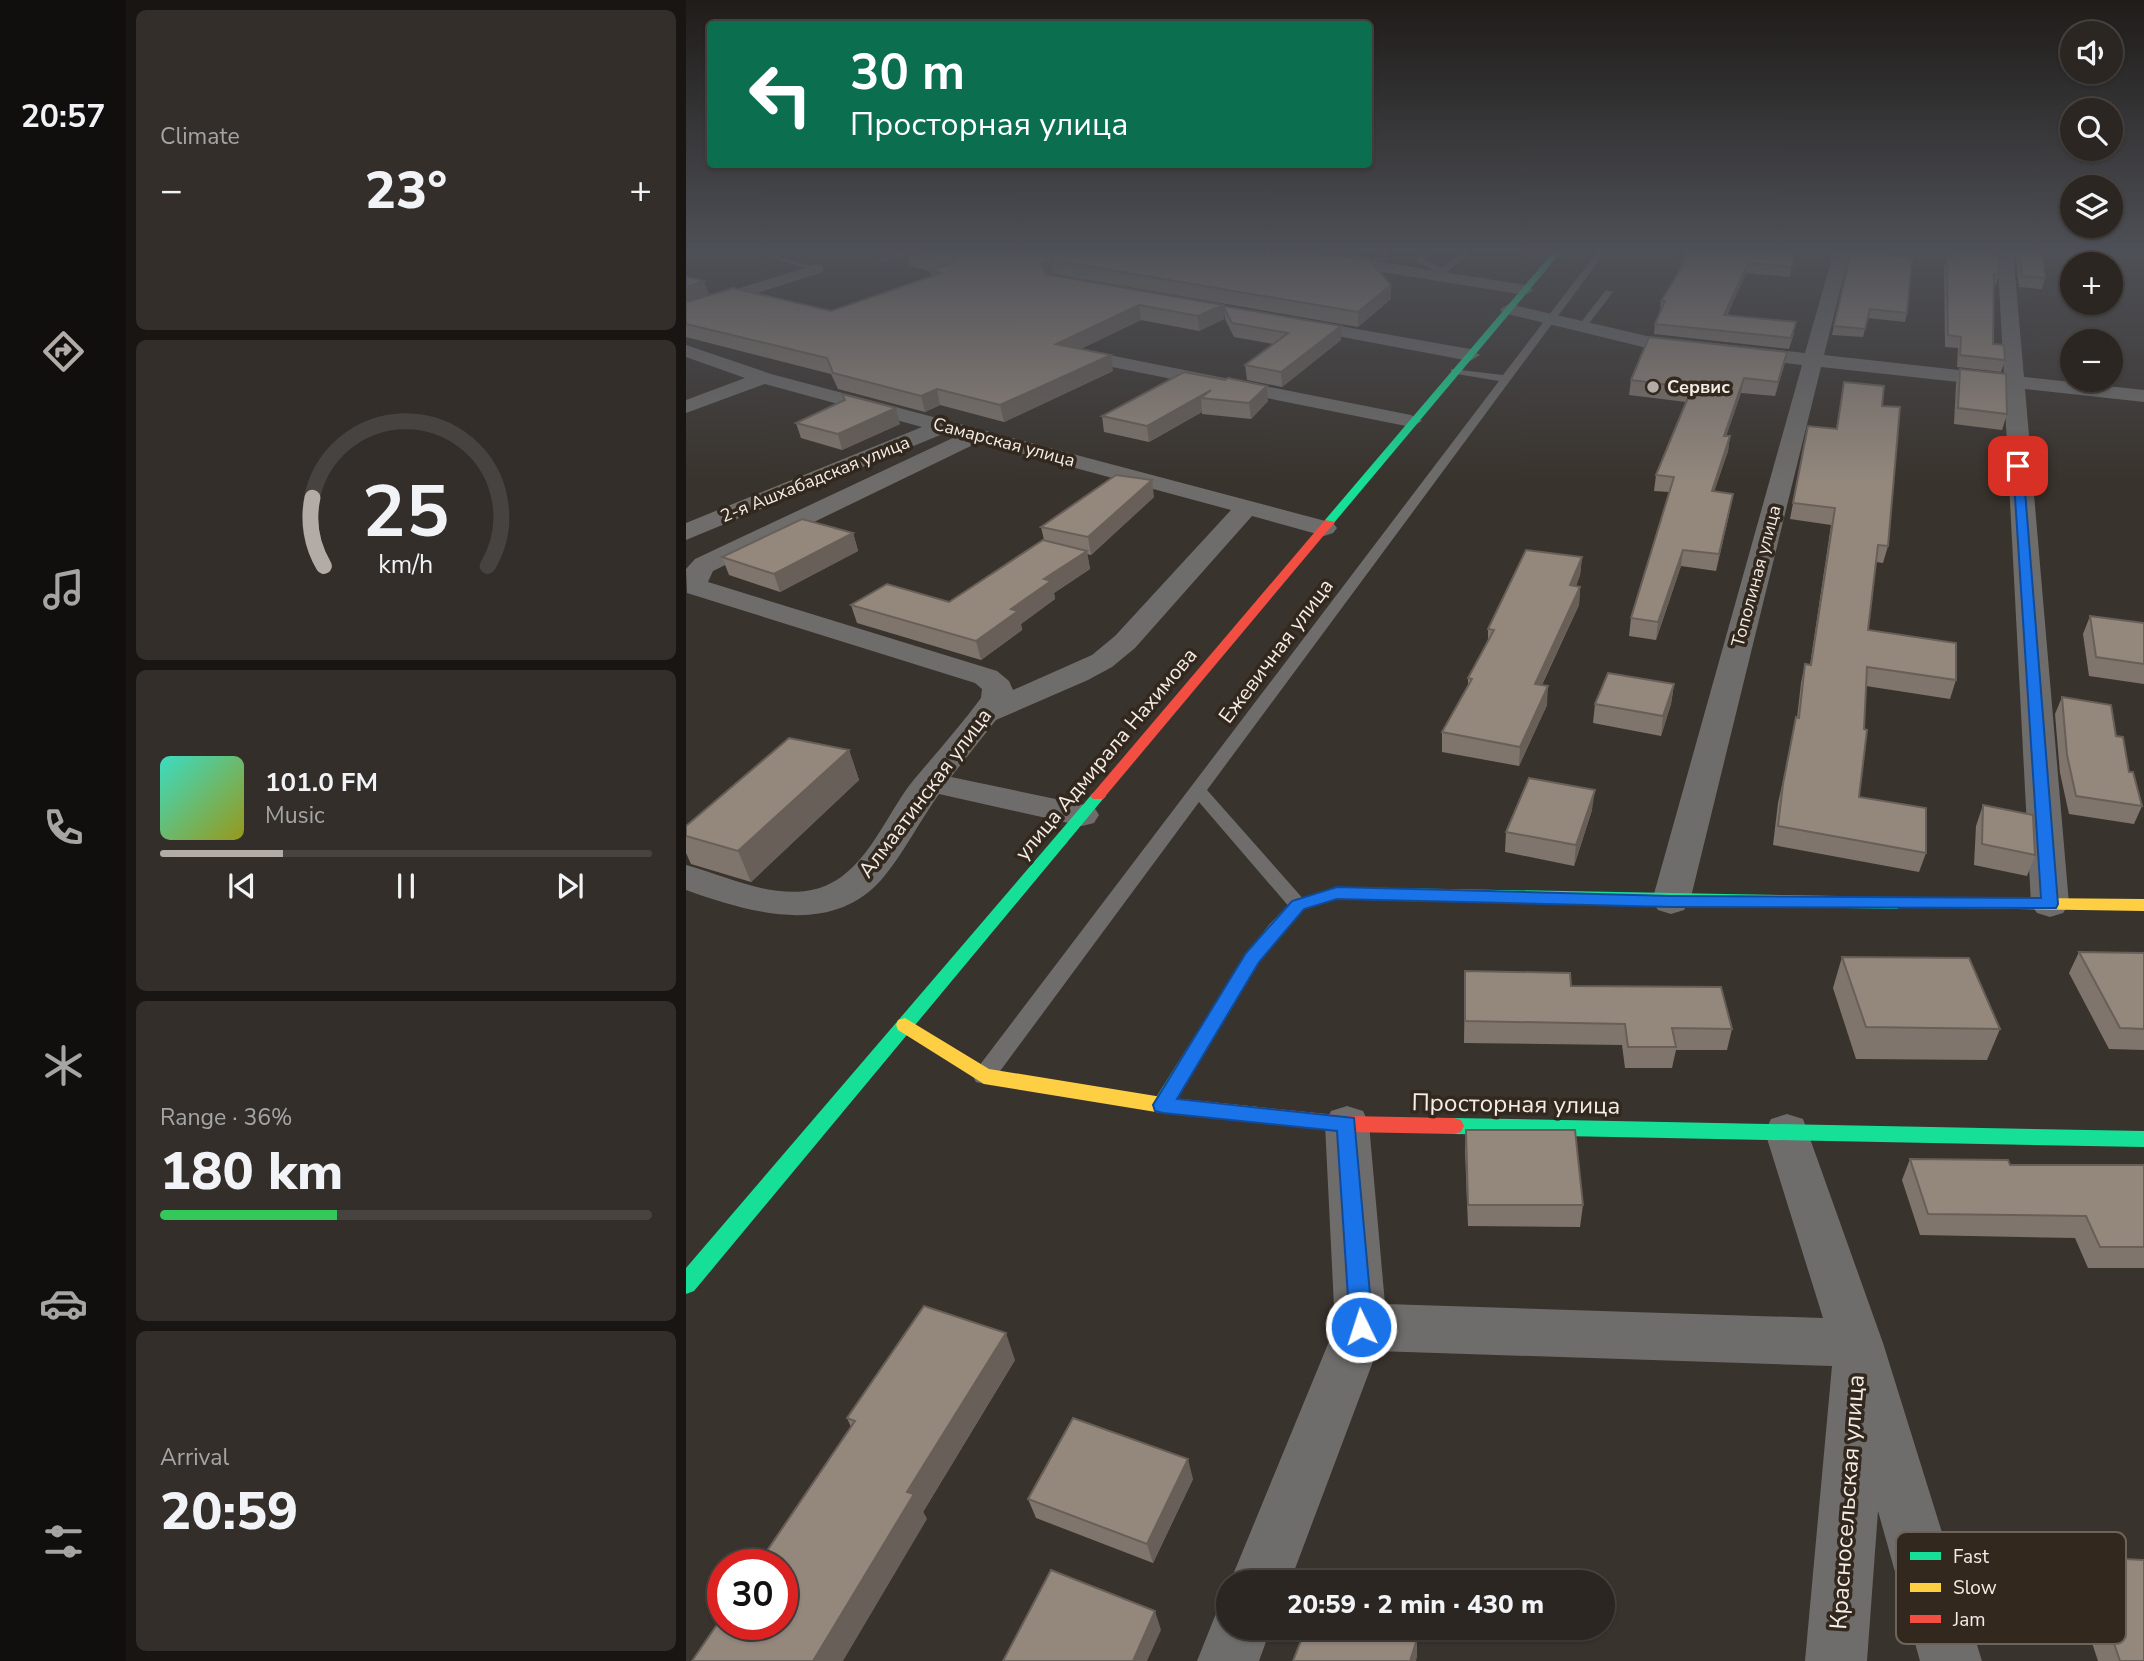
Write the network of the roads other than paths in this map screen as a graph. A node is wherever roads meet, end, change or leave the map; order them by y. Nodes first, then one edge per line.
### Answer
1 (1324, 329) edge
2 (1492, 329) edge
3 (1545, 329) edge
4 (1583, 329) edge
5 (1821, 329) edge
6 (2009, 329) edge
7 (686, 351) edge
8 (1470, 355) junction
9 (1094, 358) edge
10 (1812, 360) junction
11 (1455, 372) junction
12 (764, 378) junction
13 (1507, 379) junction
14 (2012, 383) junction
15 (2144, 396) edge
16 (686, 407) edge
17 (1411, 421) junction
18 (944, 426) junction
19 (977, 435) junction
20 (1247, 507) junction
21 (1324, 528) junction
22 (686, 532) edge
23 (986, 713) junction
24 (929, 782) junction
25 (1198, 790) junction
26 (1082, 815) junction
27 (686, 877) edge
28 (1671, 901) junction
29 (2050, 904) junction
30 (1298, 905) junction
31 (2144, 905) edge
32 (905, 1025) junction
33 (984, 1076) junction
34 (1163, 1105) junction
35 (1347, 1124) junction
36 (1787, 1132) junction
37 (2144, 1139) edge
38 (686, 1284) edge
39 (1361, 1327) junction
40 (1857, 1343) junction
41 (1913, 1532) edge
42 (1265, 1570) edge
43 (1236, 1640) edge
44 (1946, 1644) edge
45 (1228, 1661) edge
46 (1836, 1661) edge
47 (1951, 1661) edge

1 - 8 street
2 - 8 main road, улица Адмирала Нахимова
3 - 13 lane, Ежевичная улица
4 - 10 street
5 - 10 street, Тополиная улица
6 - 14 street
7 - 12 street, Самарская улица
8 - 11 main road, улица Адмирала Нахимова
9 - 17 street
10 - 14 street
10 - 28 street, Тополиная улица
11 - 13 lane
11 - 17 main road, улица Адмирала Нахимова
12 - 16 street
12 - 18 street, Самарская улица
13 - 25 lane, Ежевичная улица
14 - 15 street
14 - 29 street
17 - 21 main road, улица Адмирала Нахимова
18 - 19 street, Самарская улица
18 - 22 street, 2-я Ашхабадская улица
19 - 20 street, Самарская улица
19 - 23 street, Алмаатинская улица
20 - 21 street, Самарская улица
20 - 23 street
21 - 26 main road, улица Адмирала Нахимова
23 - 24 street, Алмаатинская улица
24 - 26 street
24 - 27 street, Алмаатинская улица
25 - 30 lane
25 - 33 lane, Ежевичная улица
26 - 32 main road, улица Адмирала Нахимова
28 - 29 main road
28 - 30 main road
29 - 31 main road
30 - 34 main road
32 - 33 main road, Просторная улица
32 - 38 main road, улица Адмирала Нахимова
33 - 34 main road, Просторная улица
34 - 35 main road, Просторная улица
35 - 36 main road, Просторная улица
35 - 39 street
36 - 37 main road, Просторная улица
36 - 40 street
39 - 40 street
39 - 42 street
40 - 41 street
40 - 46 street, Красносельская улица
43 - 45 street
44 - 47 street

